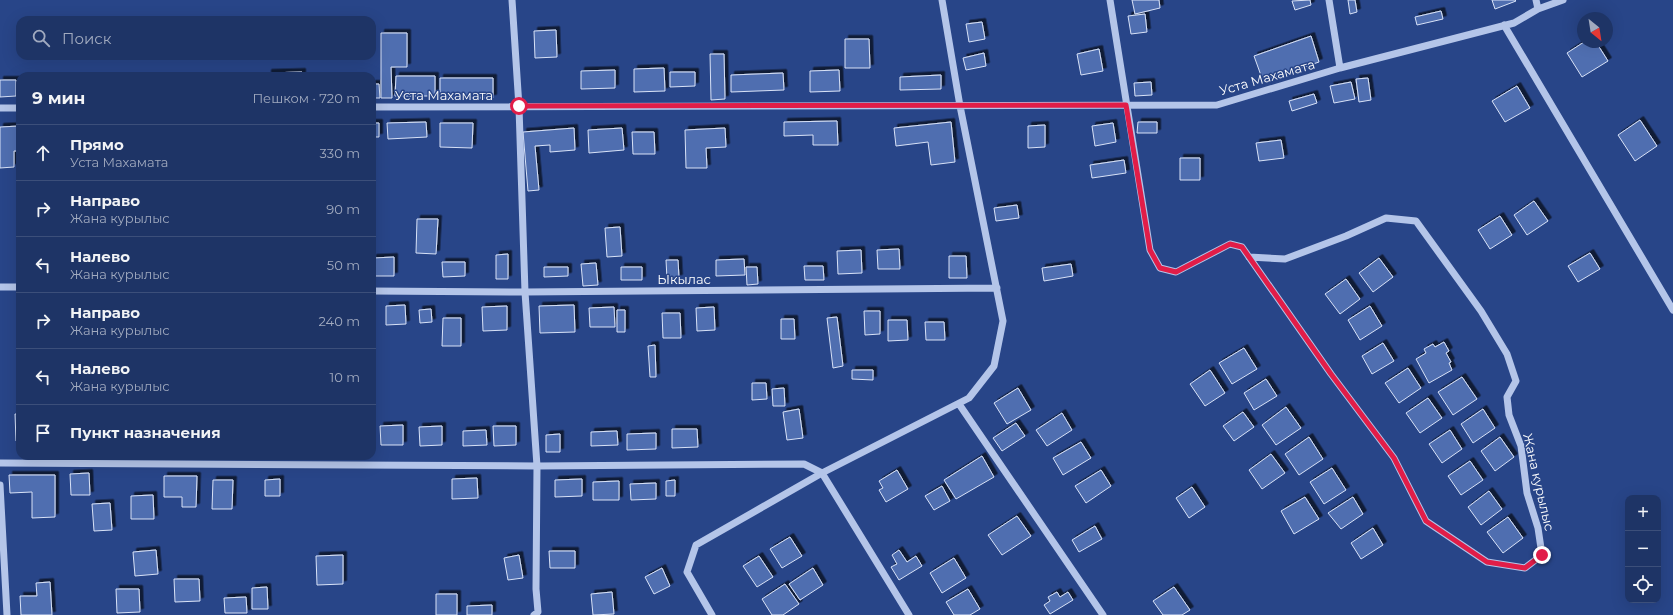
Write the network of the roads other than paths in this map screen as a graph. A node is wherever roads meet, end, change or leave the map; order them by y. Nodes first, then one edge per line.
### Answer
1 (512, 0) edge
2 (942, 0) edge
3 (1110, 0) edge
4 (1329, 0) edge
5 (1536, 0) edge
6 (1563, 0) edge
7 (1538, 9) junction
8 (1504, 25) junction
9 (1340, 68) junction
10 (1126, 105) junction
11 (519, 106) junction
12 (960, 106) junction
13 (376, 107) edge
14 (0, 108) edge
15 (16, 108) edge
16 (1249, 257) junction
17 (0, 287) edge
18 (16, 288) edge
19 (997, 288) junction
20 (376, 291) edge
21 (525, 292) junction
22 (1673, 310) edge
23 (959, 404) junction
24 (0, 463) edge
25 (537, 466) junction
26 (822, 473) junction
27 (0, 485) edge
28 (537, 614) edge
29 (7, 615) edge
30 (712, 615) edge
31 (909, 615) edge
32 (1102, 615) edge

1 - 11 street
2 - 12 street
3 - 10 street, Жана курылыс
4 - 9 street
5 - 7 street
6 - 7 street, Уста Махамата
7 - 8 street, Уста Махамата
8 - 9 street, Уста Махамата
8 - 22 street
9 - 10 street, Уста Махамата
10 - 12 street, Уста Махамата
10 - 16 street, Жана курылыс
11 - 12 street, Уста Махамата
11 - 13 street, Уста Махамата
11 - 21 street
12 - 19 street
14 - 15 street
16 - 16 street, Жана курылыс
17 - 18 street
19 - 21 street, Ыкылас
19 - 23 street
20 - 21 street, Ыкылас
21 - 25 street
23 - 26 street
23 - 32 street
24 - 25 street
25 - 26 street
25 - 28 street
26 - 30 street
26 - 31 street
27 - 29 street

